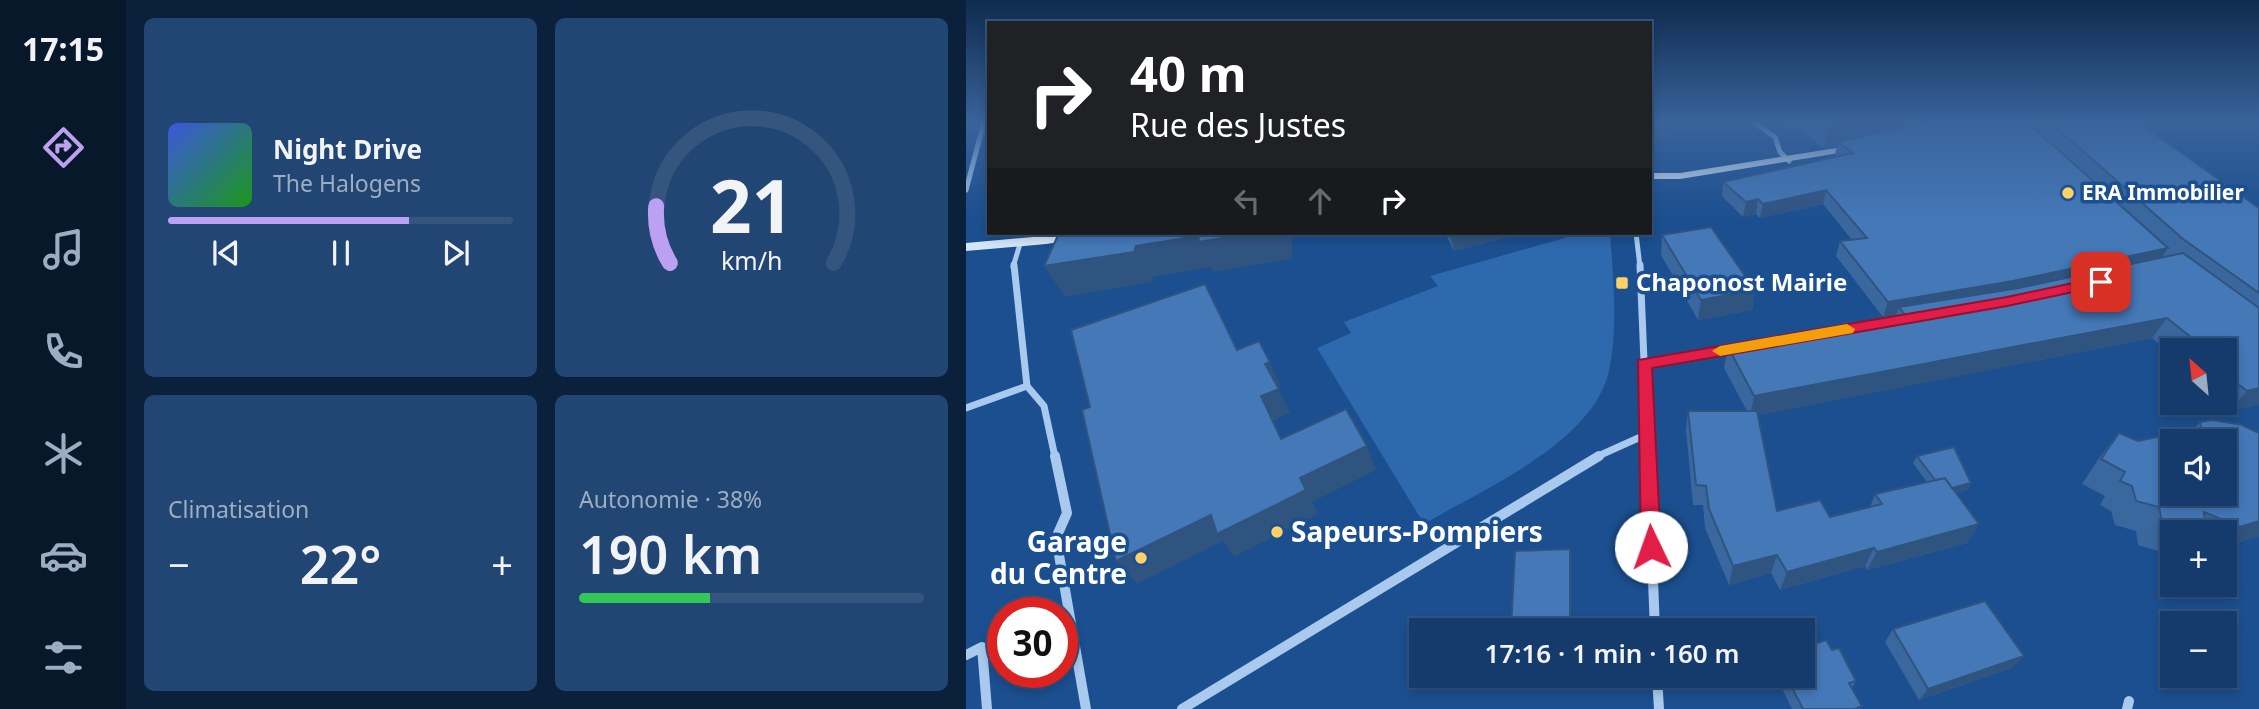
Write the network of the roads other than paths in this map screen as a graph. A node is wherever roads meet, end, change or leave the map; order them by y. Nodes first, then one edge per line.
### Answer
1 (975, 155) edge
2 (1783, 155) edge
3 (1819, 155) edge
4 (1789, 161) junction
5 (1652, 176) edge
6 (966, 190) edge
7 (1085, 235) edge
8 (1636, 235) edge
9 (1020, 244) junction
10 (966, 247) edge
11 (1742, 347) edge
12 (1644, 364) junction
13 (1027, 386) junction
14 (966, 408) edge
15 (1645, 435) junction
16 (1654, 618) edge
17 (966, 654) edge
18 (1658, 688) edge
19 (987, 709) edge
20 (1086, 709) edge
21 (1182, 709) edge
22 (1659, 709) edge

1 - 6 street
2 - 4 street
3 - 4 main road
4 - 5 main road
7 - 9 main road
8 - 12 street
9 - 10 main road
9 - 13 street
11 - 12 street
12 - 15 street
13 - 14 street
13 - 20 street
15 - 16 street
15 - 21 street
17 - 19 street
18 - 22 street

